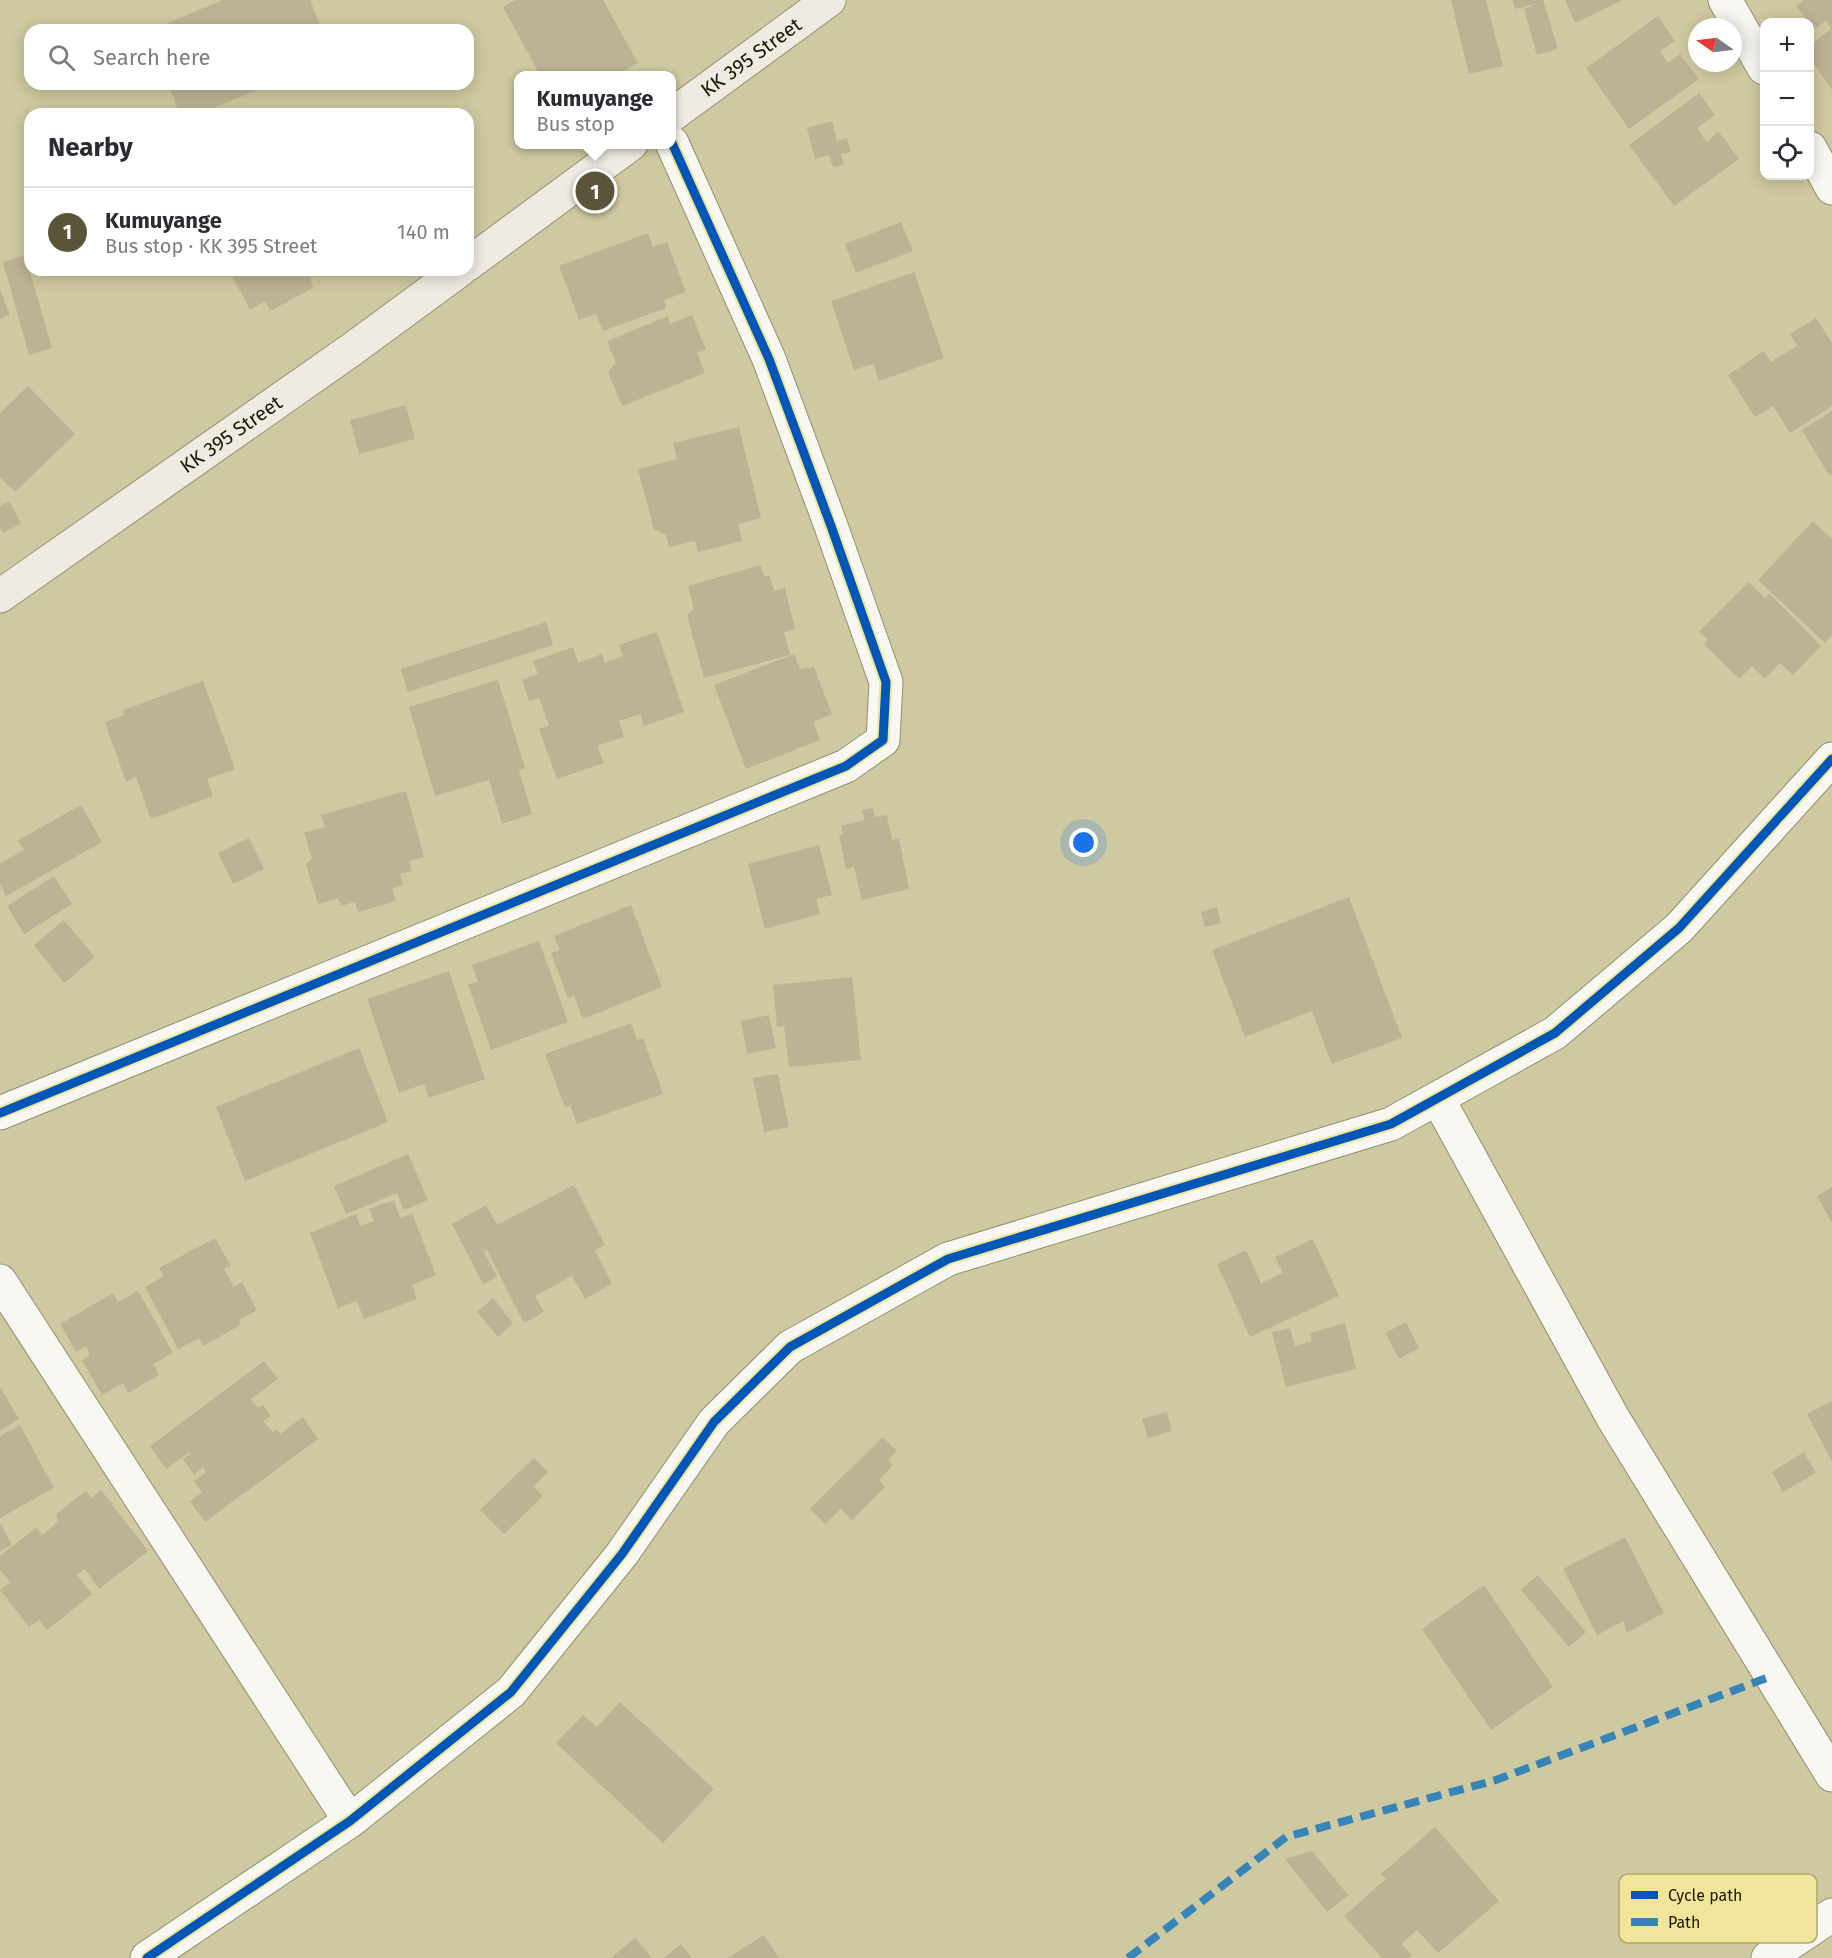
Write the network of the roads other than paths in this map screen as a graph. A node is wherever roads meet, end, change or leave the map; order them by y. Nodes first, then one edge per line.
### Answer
1 (829, 0) edge
2 (1725, 0) edge
3 (1760, 61) edge
4 (676, 112) edge
5 (624, 149) edge
6 (675, 149) edge
7 (1814, 157) edge
8 (1832, 188) edge
9 (474, 260) edge
10 (452, 276) edge
11 (0, 596) edge
12 (1832, 759) edge
13 (1438, 1099) junction
14 (0, 1113) edge
15 (0, 1281) edge
16 (1832, 1775) edge
17 (350, 1821) junction
18 (1832, 1915) edge
19 (1817, 1925) edge
20 (1790, 1943) edge
21 (147, 1958) edge
22 (1768, 1958) edge

1 - 4 street, KK 395 Street
2 - 3 street
5 - 9 street
6 - 14 street
7 - 8 street
10 - 11 street, KK 395 Street
12 - 13 street
13 - 16 street
13 - 17 street
15 - 17 street
17 - 21 street
18 - 19 street
20 - 22 street

